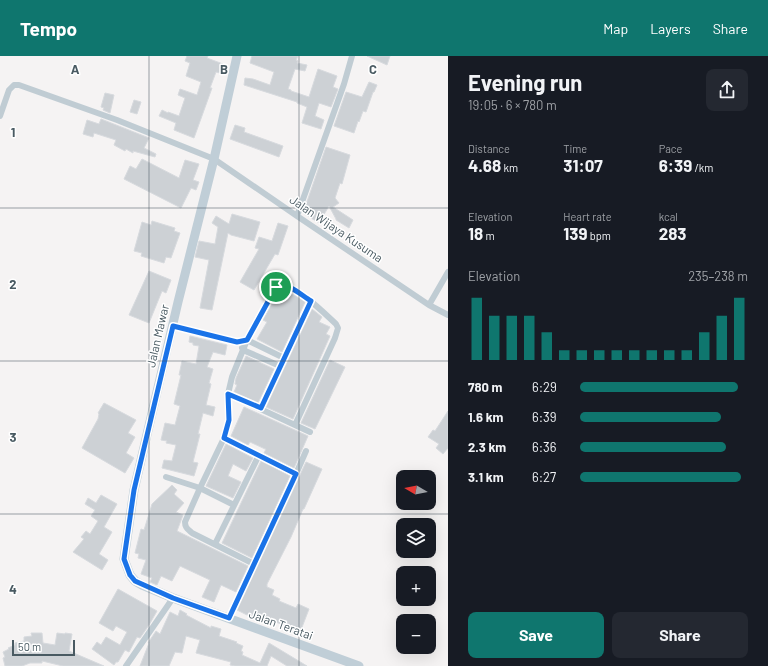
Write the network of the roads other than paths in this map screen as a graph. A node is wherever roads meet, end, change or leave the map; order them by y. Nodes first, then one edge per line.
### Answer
1 (237, 56) edge
2 (352, 56) edge
3 (0, 116) edge
4 (214, 159) junction
5 (297, 216) junction
6 (448, 272) edge
7 (311, 301) junction
8 (429, 305) junction
9 (448, 314) edge
10 (173, 326) junction
11 (247, 340) junction
12 (237, 342) junction
13 (243, 350) junction
14 (284, 358) junction
15 (280, 366) junction
16 (228, 394) junction
17 (261, 408) junction
18 (295, 424) junction
19 (310, 432) dead end
20 (224, 438) junction
21 (306, 451) dead end
22 (259, 455) junction
23 (296, 474) junction
24 (166, 477) dead end
25 (200, 488) junction
26 (234, 505) junction
27 (216, 544) junction
28 (254, 564) junction
29 (173, 598) junction
30 (229, 618) junction
31 (353, 665) edge
32 (126, 666) edge

1 - 4 street, Jalan Mawar
2 - 5 street
3 - 4 street, Jalan Wijaya Kusuma
4 - 5 street, Jalan Wijaya Kusuma
4 - 10 street, Jalan Mawar
5 - 8 street, Jalan Wijaya Kusuma
6 - 8 street
7 - 11 street
7 - 14 street
7 - 18 street
8 - 9 street, Jalan Wijaya Kusuma
10 - 12 street
10 - 29 street, Jalan Mawar
11 - 12 street
11 - 13 street
11 - 14 street
12 - 13 street
13 - 15 street
13 - 16 street
14 - 15 street
15 - 17 street
16 - 17 street
16 - 20 street
17 - 18 street
18 - 19 street
20 - 22 street
20 - 25 street
21 - 23 street
22 - 23 street
22 - 26 street
23 - 28 street
24 - 25 street
25 - 26 street
25 - 27 street
26 - 27 street
27 - 28 street
28 - 30 street
29 - 30 street, Jalan Teratai
29 - 32 street
30 - 31 street, Jalan Teratai

